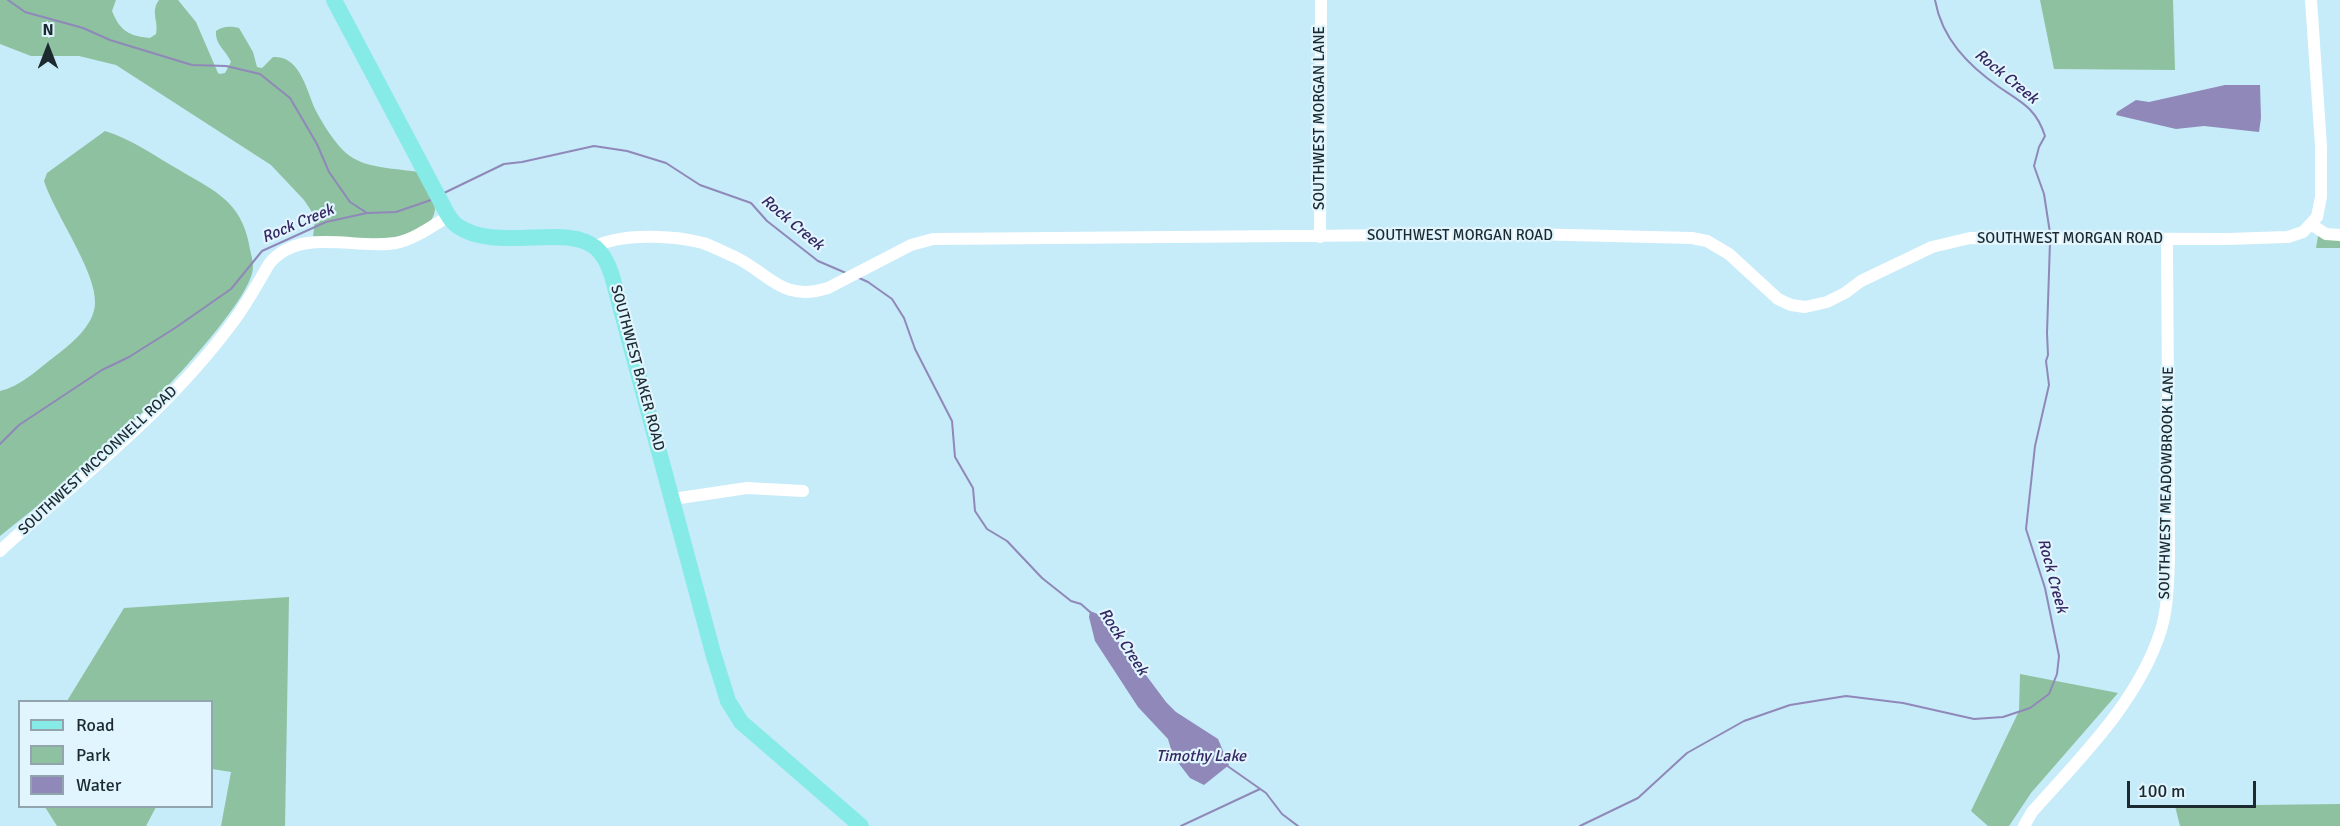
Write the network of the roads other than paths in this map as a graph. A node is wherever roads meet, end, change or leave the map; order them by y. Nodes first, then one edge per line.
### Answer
1 (334, 0) edge
2 (1321, 0) edge
3 (2310, 0) edge
4 (449, 216) junction
5 (2312, 225) junction
6 (2340, 235) edge
7 (1320, 237) junction
8 (2167, 239) junction
9 (594, 247) junction
10 (803, 491) dead end
11 (672, 500) junction
12 (0, 551) edge
13 (861, 826) edge
14 (2024, 826) edge

1 - 4 main road
2 - 7 street, SOUTHWEST MORGAN LANE
3 - 5 street
4 - 9 main road
4 - 12 street, SOUTHWEST MCCONNELL ROAD
5 - 6 street
5 - 8 street, SOUTHWEST MORGAN ROAD
7 - 8 street, SOUTHWEST MORGAN ROAD
7 - 9 street, SOUTHWEST MORGAN ROAD
8 - 14 street, SOUTHWEST MEADOWBROOK LANE
9 - 11 main road, SOUTHWEST BAKER ROAD
10 - 11 street
11 - 13 main road, SOUTHWEST BAKER ROAD

